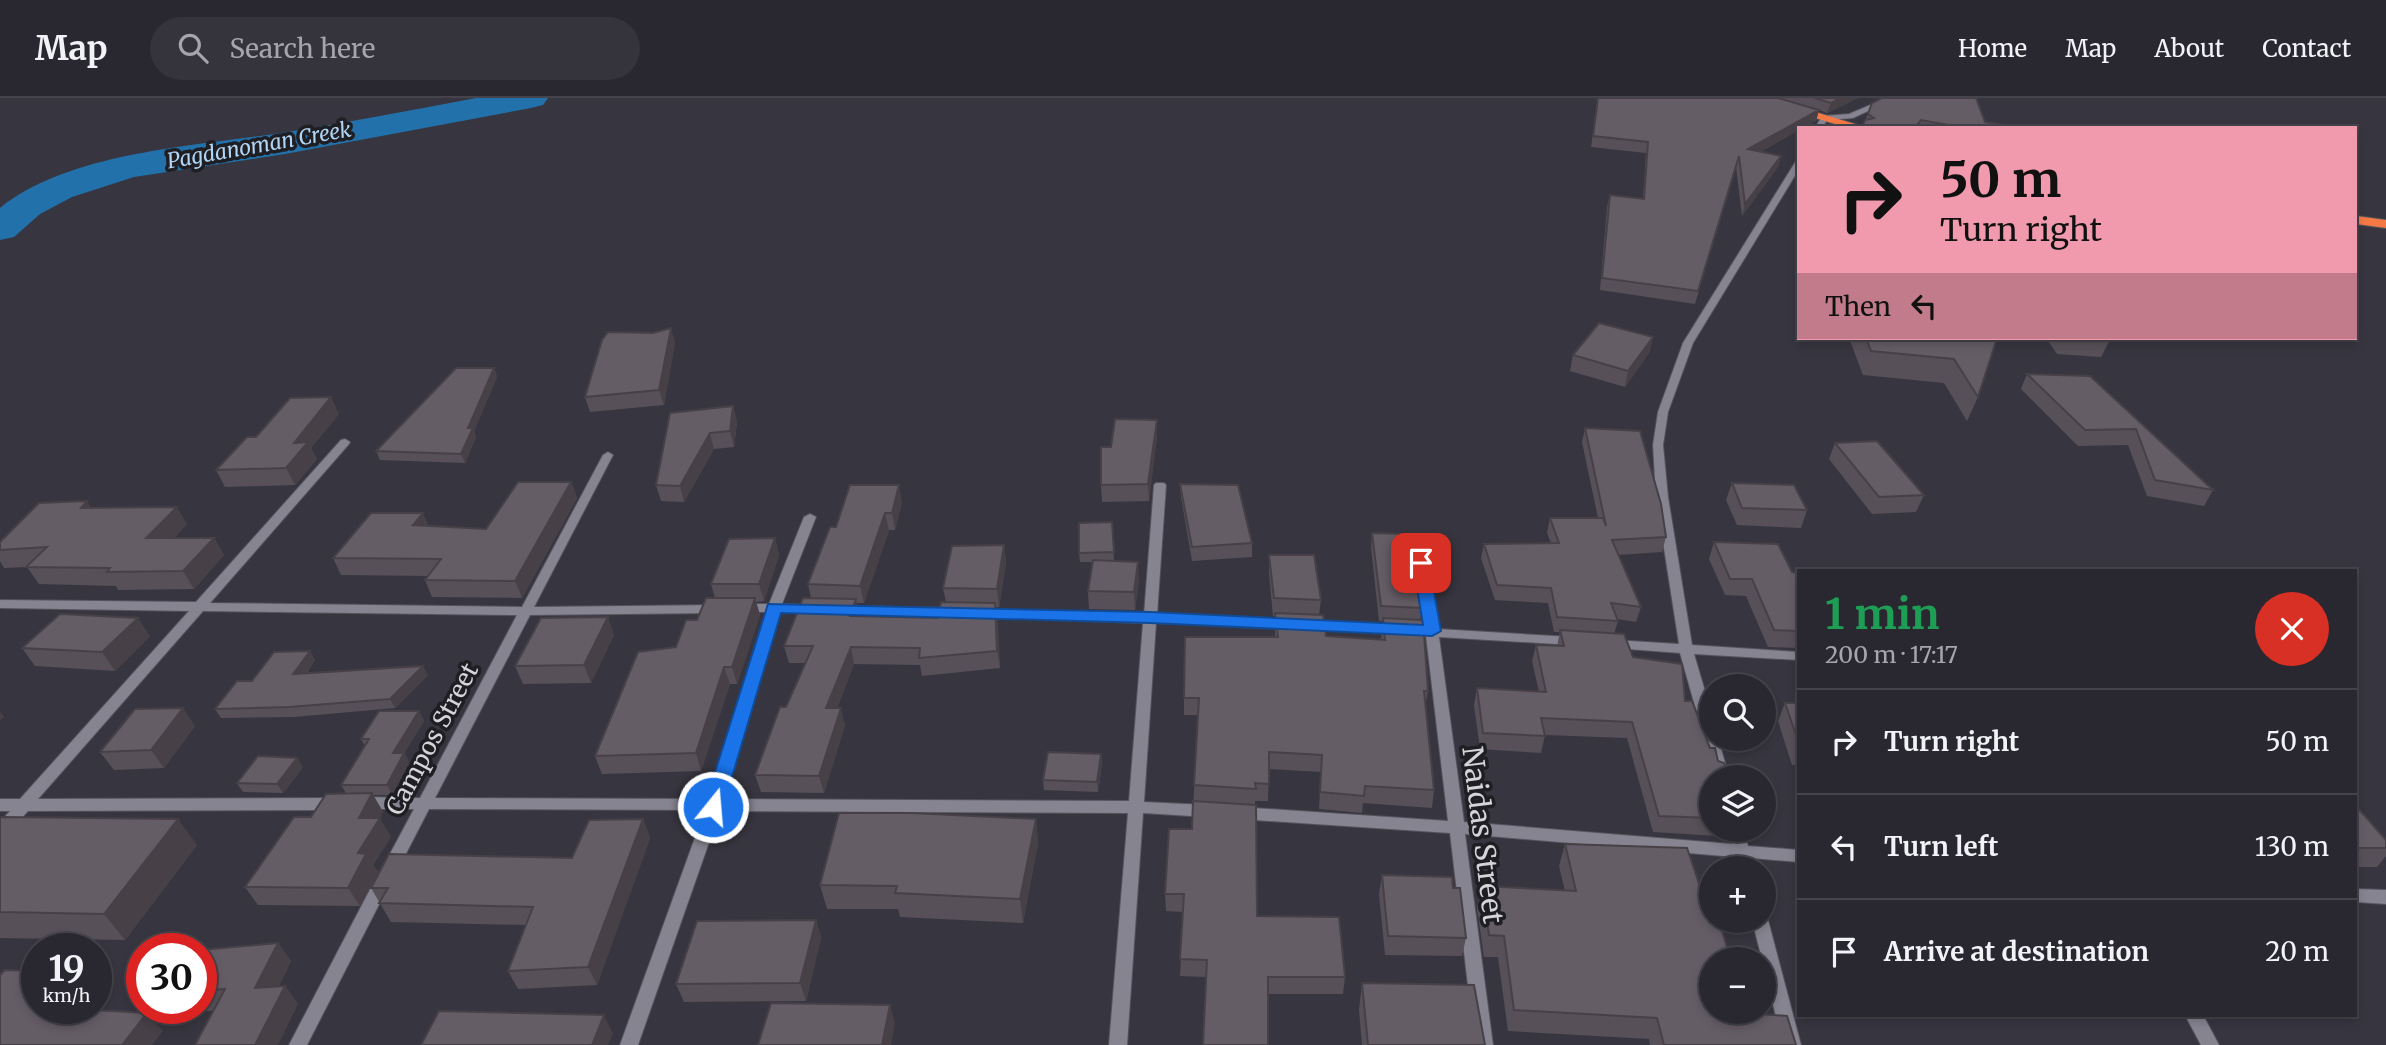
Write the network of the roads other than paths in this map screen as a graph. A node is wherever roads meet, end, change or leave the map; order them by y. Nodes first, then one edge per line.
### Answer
1 (1756, 98) edge
2 (1893, 98) edge
3 (1821, 123) edge
4 (1851, 124) edge
5 (1797, 166) edge
6 (2357, 220) edge
7 (2386, 224) edge
8 (345, 442) dead end
9 (608, 456) dead end
10 (1160, 485) dead end
11 (810, 517) dead end
12 (1417, 540) dead end
13 (0, 604) edge
14 (201, 608) junction
15 (774, 608) junction
16 (526, 611) junction
17 (1150, 617) junction
18 (1432, 631) junction
19 (1686, 649) junction
20 (1797, 656) edge
21 (1719, 765) edge
22 (424, 803) junction
23 (0, 805) edge
24 (24, 806) junction
25 (713, 807) junction
26 (1134, 807) junction
27 (1455, 827) junction
28 (0, 832) edge
29 (1740, 842) edge
30 (1742, 850) junction
31 (1743, 856) edge
32 (1797, 856) edge
33 (2357, 896) edge
34 (2386, 897) edge
35 (1763, 933) edge
36 (2195, 1017) edge
37 (298, 1045) edge
38 (629, 1045) edge
39 (1118, 1045) edge
40 (1484, 1045) edge
41 (1792, 1045) edge
42 (2210, 1045) edge

1 - 3 highway
2 - 4 street
3 - 4 highway
5 - 19 street
6 - 7 highway
8 - 14 street
9 - 16 street, Campos Street
10 - 17 street
11 - 15 street
12 - 18 street, Naidas Street
13 - 14 street
14 - 16 street
14 - 24 street
15 - 16 street
15 - 17 street
15 - 25 street
16 - 22 street, Campos Street
17 - 18 street
17 - 26 street
18 - 19 street
18 - 27 street, Naidas Street
19 - 20 street
19 - 21 street
22 - 24 street
22 - 25 street
22 - 37 street, Campos Street
23 - 24 street
24 - 28 street
25 - 26 street
25 - 38 street
26 - 27 street
26 - 39 street
27 - 30 street
27 - 40 street, Naidas Street
29 - 30 street
30 - 31 street
30 - 32 street
33 - 34 street
35 - 41 street
36 - 42 street

